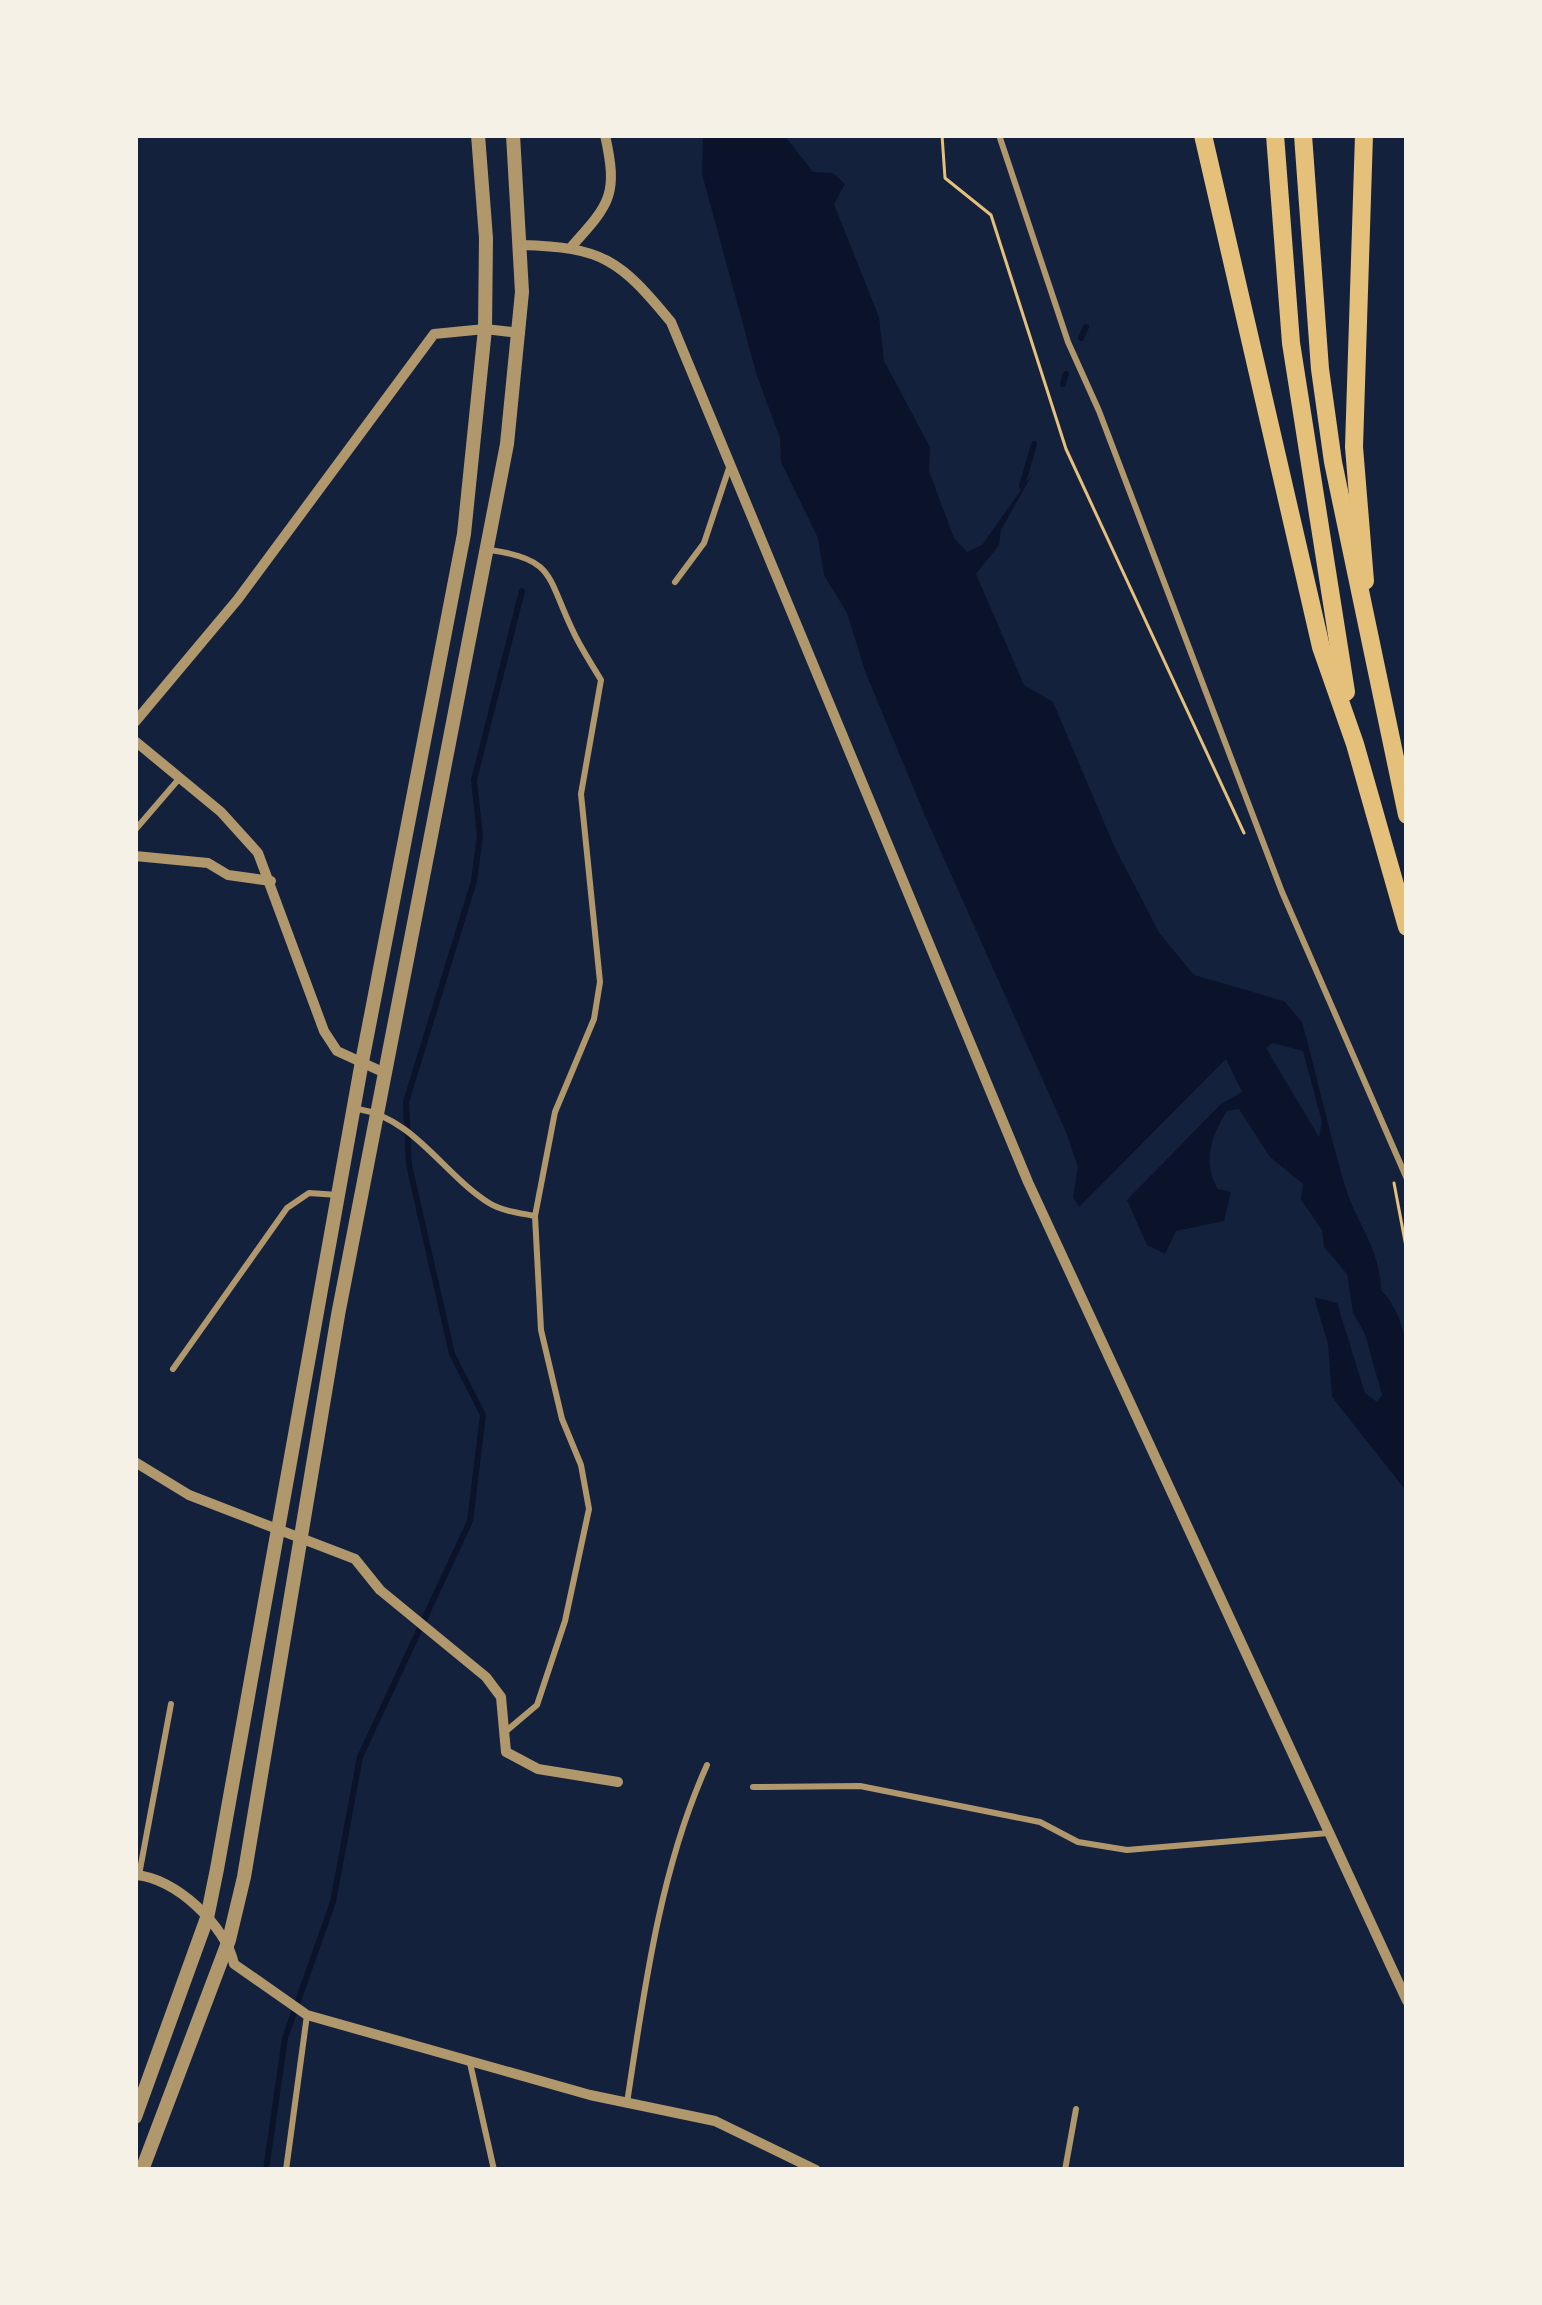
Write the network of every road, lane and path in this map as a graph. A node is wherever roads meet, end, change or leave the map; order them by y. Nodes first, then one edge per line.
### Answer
1 (478, 135) edge
2 (513, 135) edge
3 (605, 135) edge
4 (942, 135) edge
5 (999, 135) edge
6 (1275, 135) edge
7 (1303, 135) edge
8 (1364, 135) edge
9 (1204, 139) edge
10 (521, 245) junction
11 (572, 246) junction
12 (485, 329) junction
13 (520, 333) junction
14 (729, 468) junction
15 (485, 549) junction
16 (675, 582) dead end
17 (1373, 670) junction
18 (135, 722) edge
19 (135, 741) edge
20 (1355, 744) junction
21 (178, 780) junction
22 (1407, 815) edge
23 (135, 830) edge
24 (1246, 837) dead end
25 (135, 856) edge
26 (271, 881) junction
27 (1407, 927) edge
28 (361, 1067) junction
29 (385, 1073) junction
30 (353, 1109) junction
31 (377, 1112) junction
32 (1392, 1174) dead end
33 (1407, 1179) edge
34 (338, 1195) junction
35 (535, 1216) junction
36 (1407, 1252) edge
37 (173, 1370) dead end
38 (135, 1462) edge
39 (277, 1530) junction
40 (298, 1539) junction
41 (171, 1704) dead end
42 (505, 1732) junction
43 (707, 1765) dead end
44 (618, 1782) dead end
45 (754, 1787) dead end
46 (1328, 1833) junction
47 (137, 1875) edge
48 (207, 1918) junction
49 (229, 1940) junction
50 (1407, 2001) edge
51 (307, 2015) junction
52 (470, 2062) junction
53 (627, 2103) junction
54 (1076, 2110) dead end
55 (135, 2117) edge
56 (142, 2170) edge
57 (286, 2170) edge
58 (494, 2170) edge
59 (816, 2170) edge
60 (1065, 2170) edge

1 - 12 street
2 - 10 street
3 - 11 street
4 - 24 path
5 - 33 lane
6 - 20 highway
7 - 17 highway
8 - 17 highway
9 - 20 highway
10 - 11 street
10 - 13 street
11 - 14 street
12 - 13 street
12 - 18 street
12 - 28 street
13 - 15 street
14 - 16 lane
14 - 46 street
15 - 29 street
15 - 35 lane
17 - 22 highway
19 - 21 street
20 - 27 highway
21 - 23 lane
21 - 26 street
25 - 26 street
26 - 28 street
28 - 29 street
28 - 30 street
29 - 31 street
30 - 31 lane
30 - 34 street
31 - 35 lane
31 - 40 street
32 - 36 path
34 - 37 lane
34 - 39 street
35 - 42 lane
38 - 39 street
39 - 40 street
39 - 48 street
40 - 42 street
40 - 49 street
41 - 47 lane
42 - 44 street
43 - 53 lane
45 - 46 lane
46 - 50 street
47 - 48 street
48 - 49 street
48 - 55 street
49 - 51 street
49 - 56 street
51 - 52 street
51 - 57 lane
52 - 53 street
52 - 58 lane
53 - 59 street
54 - 60 lane

